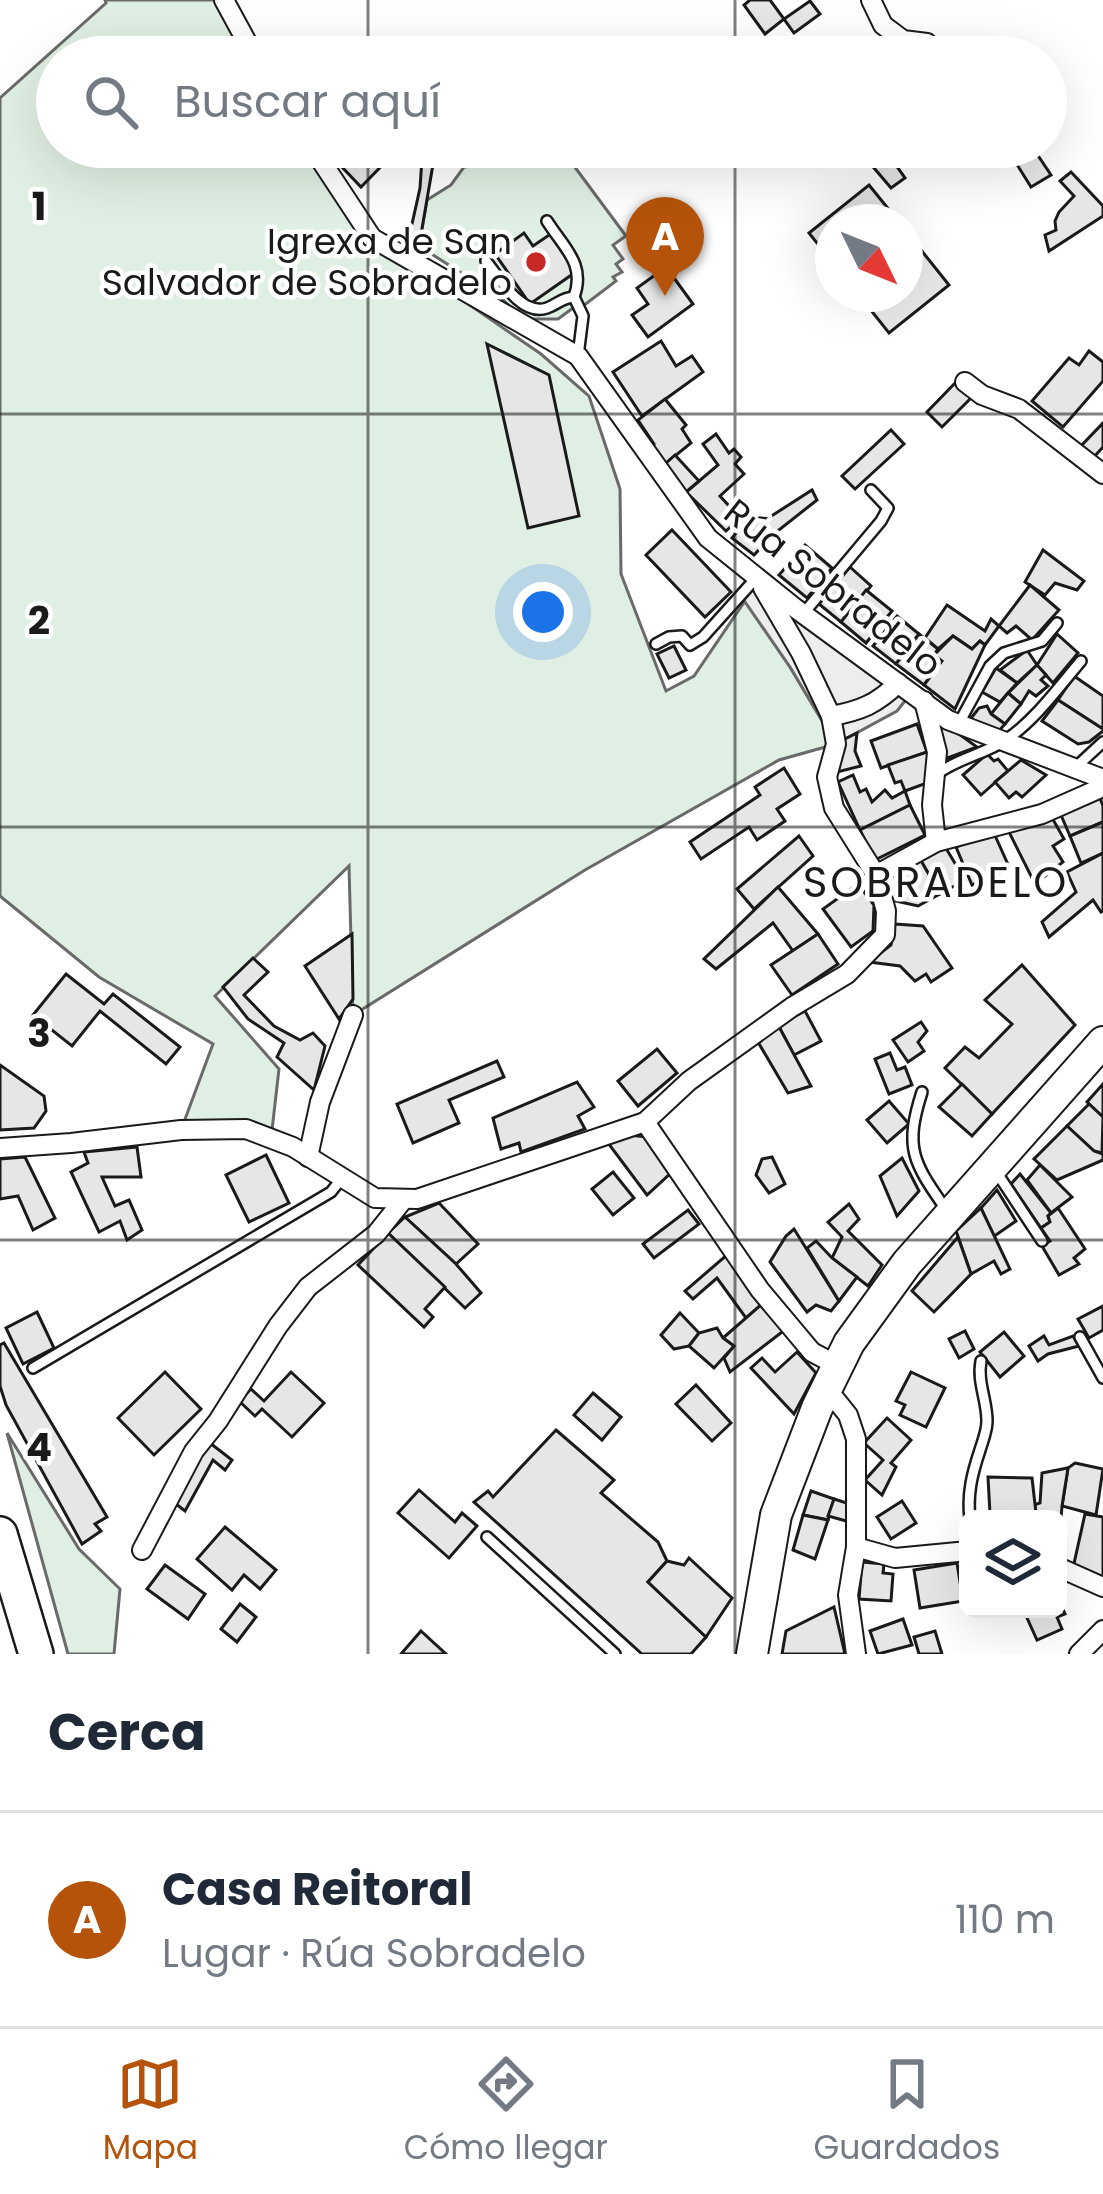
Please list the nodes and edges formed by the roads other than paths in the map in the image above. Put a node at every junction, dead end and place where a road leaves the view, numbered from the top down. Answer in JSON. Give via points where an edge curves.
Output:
{"nodes":[{"id":1,"x":224,"y":0,"type":"edge"},
{"id":2,"x":871,"y":0,"type":"edge"},
{"id":3,"x":243,"y":36,"type":"edge"},
{"id":4,"x":898,"y":36,"type":"edge"},
{"id":5,"x":327,"y":168,"type":"edge"},
{"id":6,"x":547,"y":221,"type":"dead end"},
{"id":7,"x":486,"y":261,"type":"dead end"},
{"id":8,"x":574,"y":297,"type":"junction"},
{"id":9,"x":578,"y":356,"type":"junction"},
{"id":10,"x":965,"y":382,"type":"dead end"},
{"id":11,"x":1103,"y":474,"type":"edge"},
{"id":12,"x":871,"y":490,"type":"dead end"},
{"id":13,"x":757,"y":578,"type":"junction"},
{"id":14,"x":803,"y":614,"type":"junction"},
{"id":15,"x":1057,"y":622,"type":"dead end"},
{"id":16,"x":656,"y":644,"type":"dead end"},
{"id":17,"x":1081,"y":662,"type":"dead end"},
{"id":18,"x":898,"y":683,"type":"junction"},
{"id":19,"x":924,"y":701,"type":"junction"},
{"id":20,"x":832,"y":716,"type":"junction"},
{"id":21,"x":958,"y":724,"type":"junction"},
{"id":22,"x":1103,"y":742,"type":"edge"},
{"id":23,"x":1003,"y":743,"type":"junction"},
{"id":24,"x":1075,"y":769,"type":"junction"},
{"id":25,"x":937,"y":774,"type":"junction"},
{"id":26,"x":1103,"y":783,"type":"edge"},
{"id":27,"x":936,"y":842,"type":"junction"},
{"id":28,"x":876,"y":875,"type":"junction"},
{"id":29,"x":353,"y":1015,"type":"dead end"},
{"id":30,"x":1103,"y":1042,"type":"edge"},
{"id":31,"x":922,"y":1092,"type":"dead end"},
{"id":32,"x":645,"y":1122,"type":"junction"},
{"id":33,"x":0,"y":1148,"type":"edge"},
{"id":34,"x":308,"y":1157,"type":"junction"},
{"id":35,"x":992,"y":1165,"type":"junction"},
{"id":36,"x":342,"y":1178,"type":"junction"},
{"id":37,"x":404,"y":1199,"type":"junction"},
{"id":38,"x":950,"y":1214,"type":"junction"},
{"id":39,"x":1042,"y":1241,"type":"dead end"},
{"id":40,"x":1080,"y":1337,"type":"dead end"},
{"id":41,"x":981,"y":1361,"type":"dead end"},
{"id":42,"x":33,"y":1368,"type":"dead end"},
{"id":43,"x":1103,"y":1378,"type":"edge"},
{"id":44,"x":831,"y":1379,"type":"junction"},
{"id":45,"x":969,"y":1510,"type":"edge"},
{"id":46,"x":0,"y":1534,"type":"edge"},
{"id":47,"x":488,"y":1538,"type":"dead end"},
{"id":48,"x":856,"y":1547,"type":"junction"},
{"id":49,"x":142,"y":1550,"type":"dead end"},
{"id":50,"x":959,"y":1552,"type":"edge"},
{"id":51,"x":1067,"y":1571,"type":"edge"},
{"id":52,"x":1103,"y":1587,"type":"edge"},
{"id":53,"x":1103,"y":1630,"type":"edge"},
{"id":54,"x":751,"y":1653,"type":"edge"},
{"id":55,"x":36,"y":1654,"type":"edge"},
{"id":56,"x":615,"y":1654,"type":"edge"},
{"id":57,"x":856,"y":1654,"type":"edge"},
{"id":58,"x":1079,"y":1654,"type":"edge"}],
"edges":[{"from":1,"to":3,"type":"street"},
{"from":2,"to":4,"type":"street"},
{"from":5,"to":9,"type":"street","name":"Rúa Sobradelo","via":[[372,238]]},
{"from":6,"to":8,"type":"lane","via":[[579,270]]},
{"from":7,"to":8,"type":"lane","via":[[532,308]]},
{"from":8,"to":9,"type":"lane","via":[[583,316]]},
{"from":9,"to":13,"type":"street","name":"Rúa Sobradelo","via":[[708,538]]},
{"from":10,"to":11,"type":"street","via":[[1019,409]]},
{"from":12,"to":14,"type":"lane","via":[[888,508],[881,521]]},
{"from":13,"to":14,"type":"street","name":"Rúa Sobradelo"},
{"from":13,"to":16,"type":"lane","via":[[703,637]]},
{"from":13,"to":20,"type":"street"},
{"from":14,"to":18,"type":"street","name":"Rúa Sobradelo"},
{"from":15,"to":21,"type":"lane","via":[[1042,640],[1004,652],[990,666]]},
{"from":17,"to":23,"type":"lane"},
{"from":18,"to":19,"type":"street","name":"Rúa Sobradelo"},
{"from":18,"to":20,"type":"street","via":[[860,711]]},
{"from":19,"to":21,"type":"street","name":"Rúa Sobradelo"},
{"from":19,"to":25,"type":"street"},
{"from":20,"to":28,"type":"street","via":[[836,744],[827,777],[834,808]]},
{"from":21,"to":23,"type":"street","name":"Rúa Sobradelo"},
{"from":22,"to":24,"type":"lane"},
{"from":23,"to":24,"type":"street","name":"Rúa Sobradelo"},
{"from":23,"to":25,"type":"lane"},
{"from":24,"to":26,"type":"street","name":"Rúa Sobradelo"},
{"from":25,"to":27,"type":"street"},
{"from":26,"to":27,"type":"street","via":[[1042,814]]},
{"from":27,"to":28,"type":"street"},
{"from":28,"to":32,"type":"street","via":[[885,935],[847,974],[689,1081]]},
{"from":29,"to":34,"type":"street"},
{"from":30,"to":35,"type":"main road"},
{"from":31,"to":38,"type":"lane","via":[[916,1166]]},
{"from":32,"to":37,"type":"street"},
{"from":32,"to":44,"type":"street"},
{"from":33,"to":34,"type":"street","via":[[246,1129]]},
{"from":34,"to":36,"type":"street"},
{"from":35,"to":38,"type":"main road"},
{"from":35,"to":39,"type":"lane"},
{"from":36,"to":37,"type":"street","via":[[374,1198]]},
{"from":36,"to":42,"type":"lane","via":[[331,1192]]},
{"from":37,"to":49,"type":"street","via":[[376,1234],[308,1287],[278,1327],[194,1451]]},
{"from":38,"to":44,"type":"main road","via":[[849,1343]]},
{"from":40,"to":43,"type":"lane"},
{"from":41,"to":45,"type":"lane","via":[[987,1428]]},
{"from":44,"to":48,"type":"street","via":[[856,1439]]},
{"from":44,"to":54,"type":"main road","via":[[776,1515]]},
{"from":46,"to":55,"type":"highway"},
{"from":47,"to":56,"type":"lane"},
{"from":48,"to":50,"type":"street","via":[[895,1558]]},
{"from":48,"to":57,"type":"street","via":[[848,1595]]},
{"from":51,"to":52,"type":"street"},
{"from":53,"to":58,"type":"street"}]}
